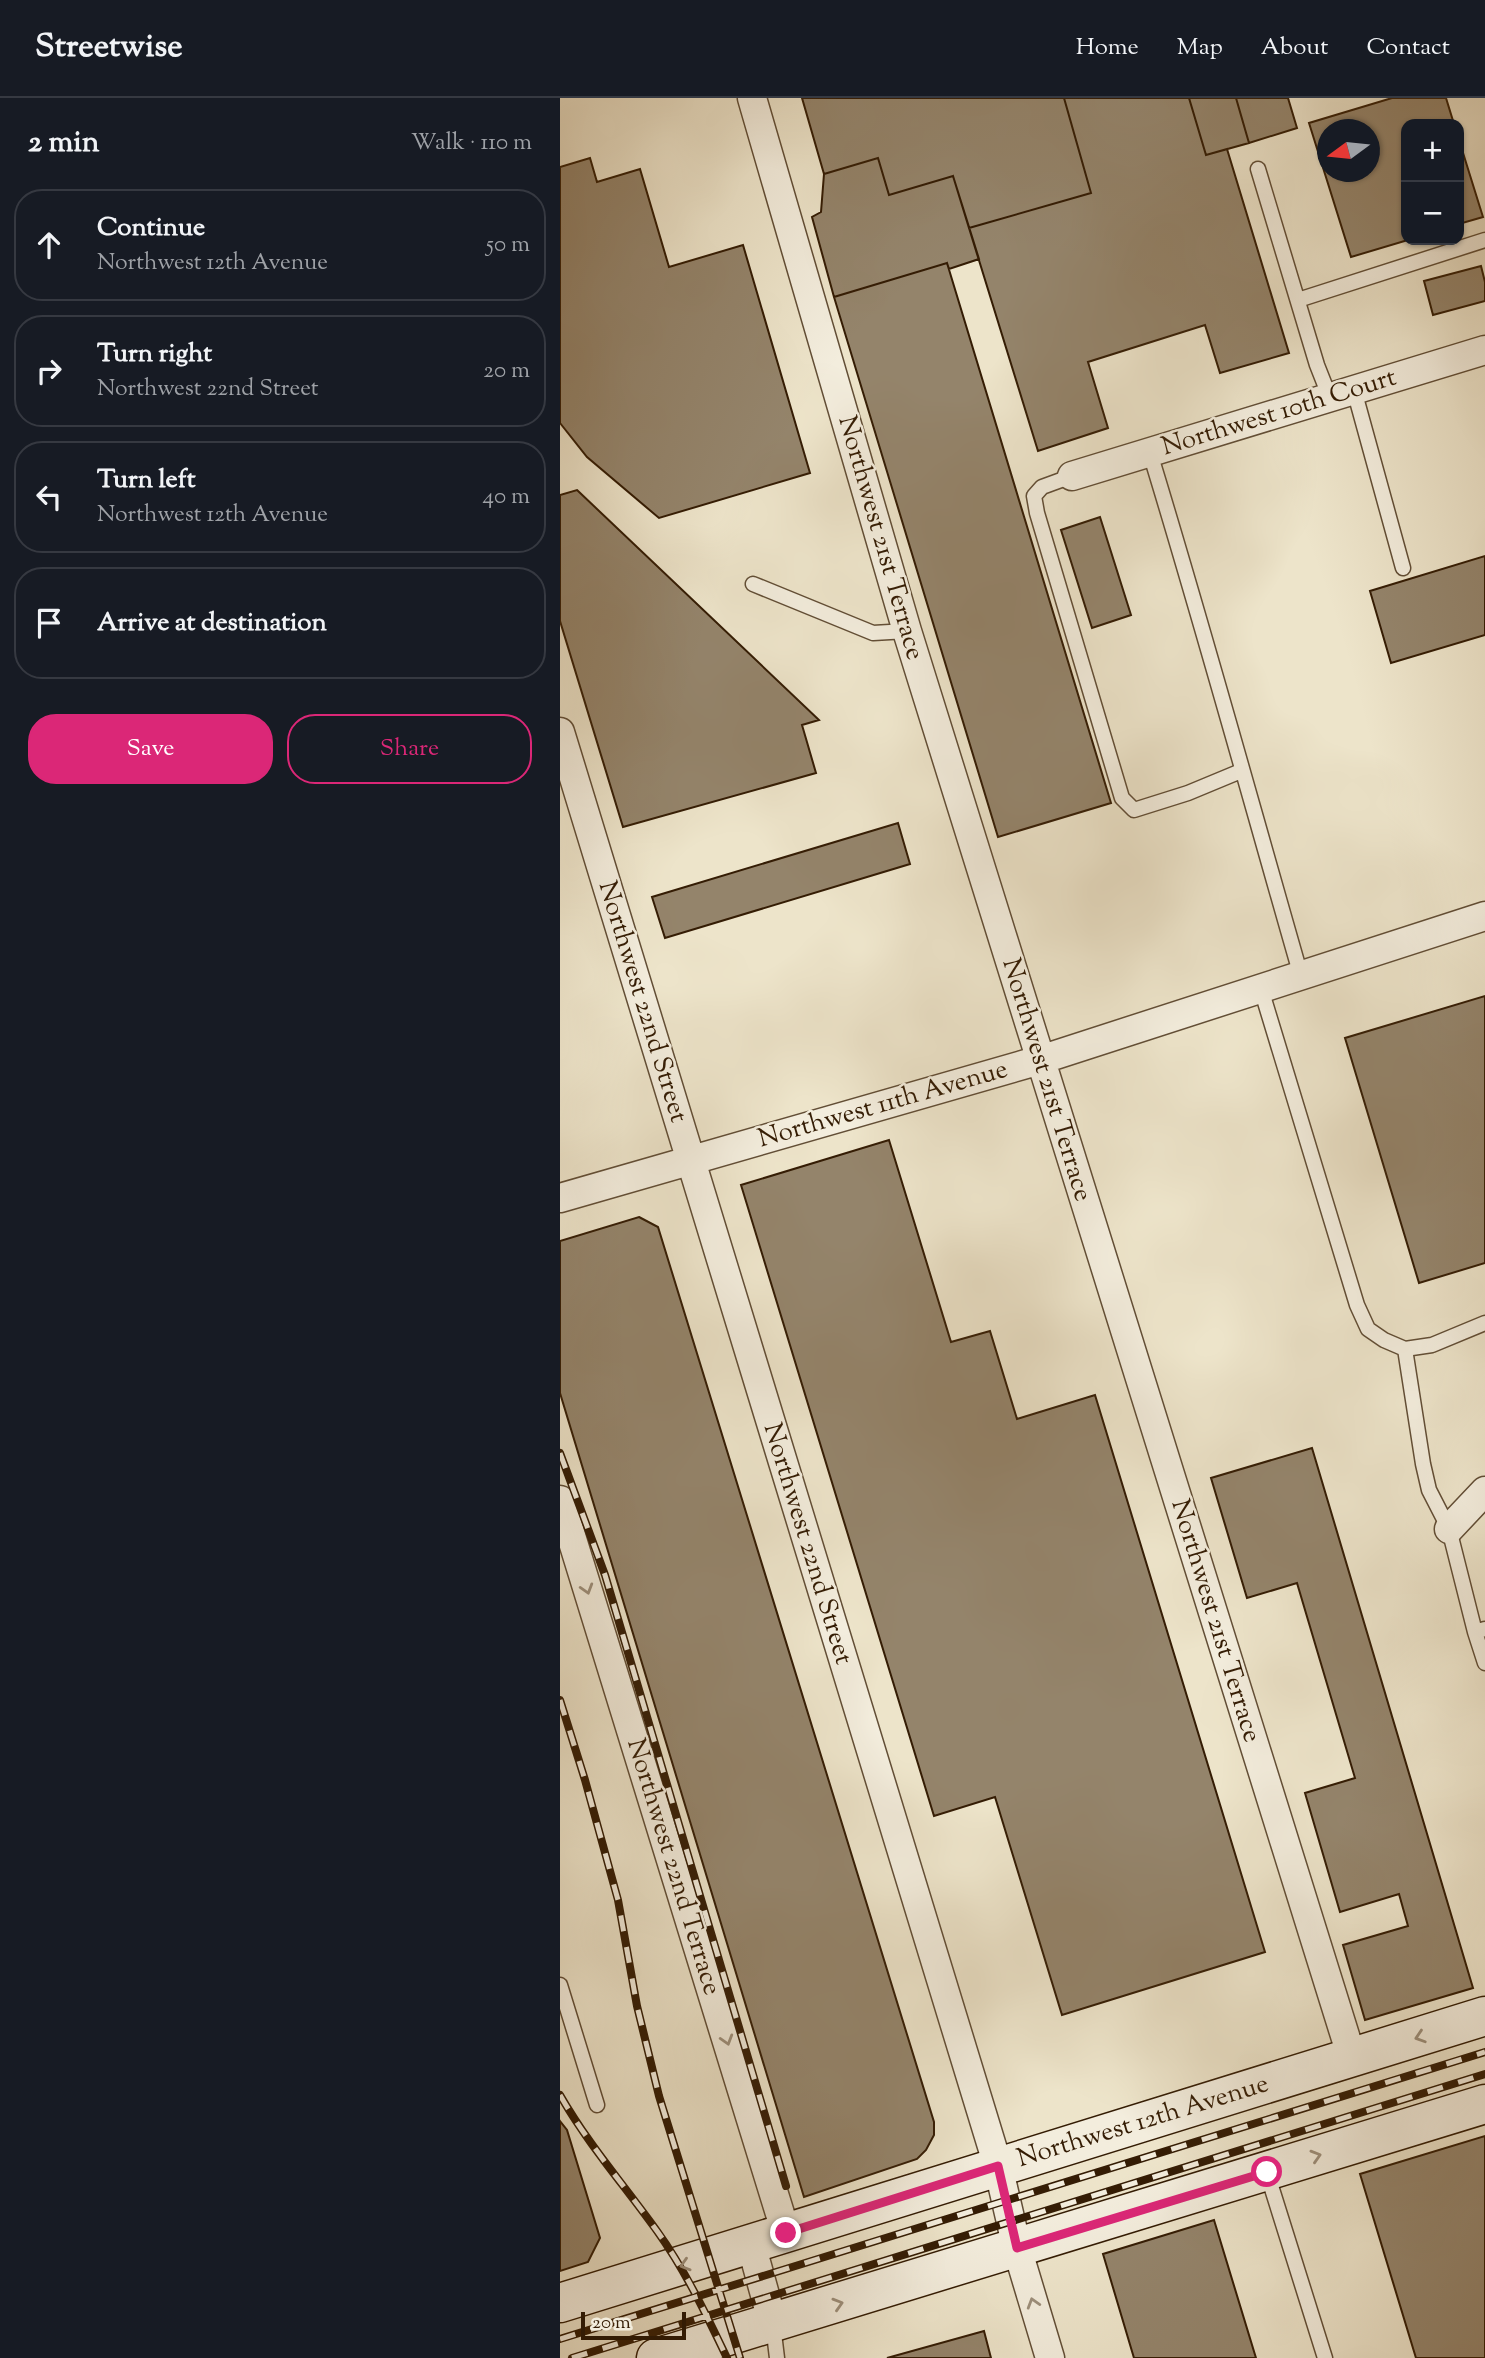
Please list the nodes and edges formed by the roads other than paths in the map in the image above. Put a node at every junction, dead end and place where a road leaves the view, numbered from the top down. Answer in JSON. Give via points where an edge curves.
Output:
{"nodes":[{"id":1,"x":752,"y":98,"type":"edge"},
{"id":2,"x":1258,"y":169,"type":"dead end"},
{"id":3,"x":1485,"y":240,"type":"edge"},
{"id":4,"x":1298,"y":300,"type":"junction"},
{"id":5,"x":1485,"y":350,"type":"edge"},
{"id":6,"x":1342,"y":394,"type":"junction"},
{"id":7,"x":1150,"y":453,"type":"junction"},
{"id":8,"x":1072,"y":476,"type":"joint"},
{"id":9,"x":1403,"y":568,"type":"dead end"},
{"id":10,"x":754,"y":584,"type":"dead end"},
{"id":11,"x":907,"y":631,"type":"junction"},
{"id":12,"x":560,"y":732,"type":"edge"},
{"id":13,"x":1241,"y":771,"type":"junction"},
{"id":14,"x":1485,"y":916,"type":"edge"},
{"id":15,"x":1301,"y":976,"type":"junction"},
{"id":16,"x":1261,"y":989,"type":"junction"},
{"id":17,"x":1040,"y":1060,"type":"junction"},
{"id":18,"x":690,"y":1161,"type":"junction"},
{"id":19,"x":560,"y":1198,"type":"edge"},
{"id":20,"x":1485,"y":1323,"type":"edge"},
{"id":21,"x":1405,"y":1349,"type":"junction"},
{"id":22,"x":1485,"y":1491,"type":"edge"},
{"id":23,"x":560,"y":1500,"type":"edge"},
{"id":24,"x":1449,"y":1529,"type":"junction"},
{"id":25,"x":1480,"y":1630,"type":"edge"},
{"id":26,"x":1485,"y":1663,"type":"edge"},
{"id":27,"x":560,"y":1985,"type":"edge"},
{"id":28,"x":1485,"y":2016,"type":"edge"},
{"id":29,"x":1352,"y":2058,"type":"junction"},
{"id":30,"x":1485,"y":2104,"type":"edge"},
{"id":31,"x":597,"y":2105,"type":"dead end"},
{"id":32,"x":998,"y":2166,"type":"junction"},
{"id":33,"x":1267,"y":2172,"type":"junction"},
{"id":34,"x":786,"y":2233,"type":"junction"},
{"id":35,"x":751,"y":2244,"type":"junction"},
{"id":36,"x":1017,"y":2248,"type":"junction"},
{"id":37,"x":560,"y":2303,"type":"edge"},
{"id":38,"x":775,"y":2341,"type":"edge"},
{"id":39,"x":656,"y":2358,"type":"edge"},
{"id":40,"x":1050,"y":2358,"type":"edge"},
{"id":41,"x":1325,"y":2358,"type":"edge"}],
"edges":[{"from":1,"to":11,"type":"street","name":"Northwest 21st Terrace"},
{"from":2,"to":4,"type":"lane"},
{"from":3,"to":4,"type":"lane"},
{"from":4,"to":6,"type":"lane","via":[[1317,365]]},
{"from":5,"to":6,"type":"street","name":"Northwest 10th Court"},
{"from":6,"to":7,"type":"street","name":"Northwest 10th Court"},
{"from":6,"to":9,"type":"lane"},
{"from":7,"to":8,"type":"street","name":"Northwest 10th Court"},
{"from":7,"to":13,"type":"lane","via":[[1205,632]]},
{"from":8,"to":13,"type":"lane","via":[[1042,487],[1034,496],[1122,798],[1134,810]]},
{"from":10,"to":11,"type":"lane","via":[[873,633]]},
{"from":11,"to":17,"type":"street","name":"Northwest 21st Terrace"},
{"from":12,"to":18,"type":"street","name":"Northwest 22nd Street"},
{"from":13,"to":15,"type":"lane"},
{"from":14,"to":15,"type":"street","name":"Northwest 11th Avenue"},
{"from":15,"to":16,"type":"street","name":"Northwest 11th Avenue"},
{"from":16,"to":17,"type":"street","name":"Northwest 11th Avenue"},
{"from":16,"to":21,"type":"lane","via":[[1357,1305],[1368,1329]]},
{"from":17,"to":18,"type":"street","name":"Northwest 11th Avenue"},
{"from":17,"to":29,"type":"street","name":"Northwest 21st Terrace"},
{"from":18,"to":19,"type":"street","name":"Northwest 11th Avenue"},
{"from":18,"to":32,"type":"street","name":"Northwest 22nd Street"},
{"from":20,"to":21,"type":"lane","via":[[1432,1345]]},
{"from":21,"to":24,"type":"lane","via":[[1429,1490]]},
{"from":22,"to":24,"type":"street"},
{"from":23,"to":34,"type":"street","name":"Northwest 22nd Terrace","one_way":true},
{"from":24,"to":25,"type":"lane"},
{"from":25,"to":26,"type":"lane"},
{"from":27,"to":31,"type":"lane"},
{"from":28,"to":29,"type":"main road","name":"Northwest 12th Avenue","one_way":true},
{"from":29,"to":32,"type":"main road","name":"Northwest 12th Avenue"},
{"from":33,"to":30,"type":"main road","one_way":true},
{"from":32,"to":34,"type":"main road","name":"Northwest 12th Avenue"},
{"from":32,"to":36,"type":"street","name":"Northwest 22nd Street"},
{"from":33,"to":36,"type":"main road"},
{"from":33,"to":41,"type":"lane"},
{"from":34,"to":35,"type":"main road","name":"Northwest 12th Avenue"},
{"from":35,"to":37,"type":"main road","name":"Northwest 12th Avenue","one_way":true},
{"from":35,"to":38,"type":"street"},
{"from":38,"to":36,"type":"main road","one_way":true},
{"from":40,"to":36,"type":"street","name":"Northwest 22nd Street","one_way":true},
{"from":38,"to":39,"type":"main road"}]}
